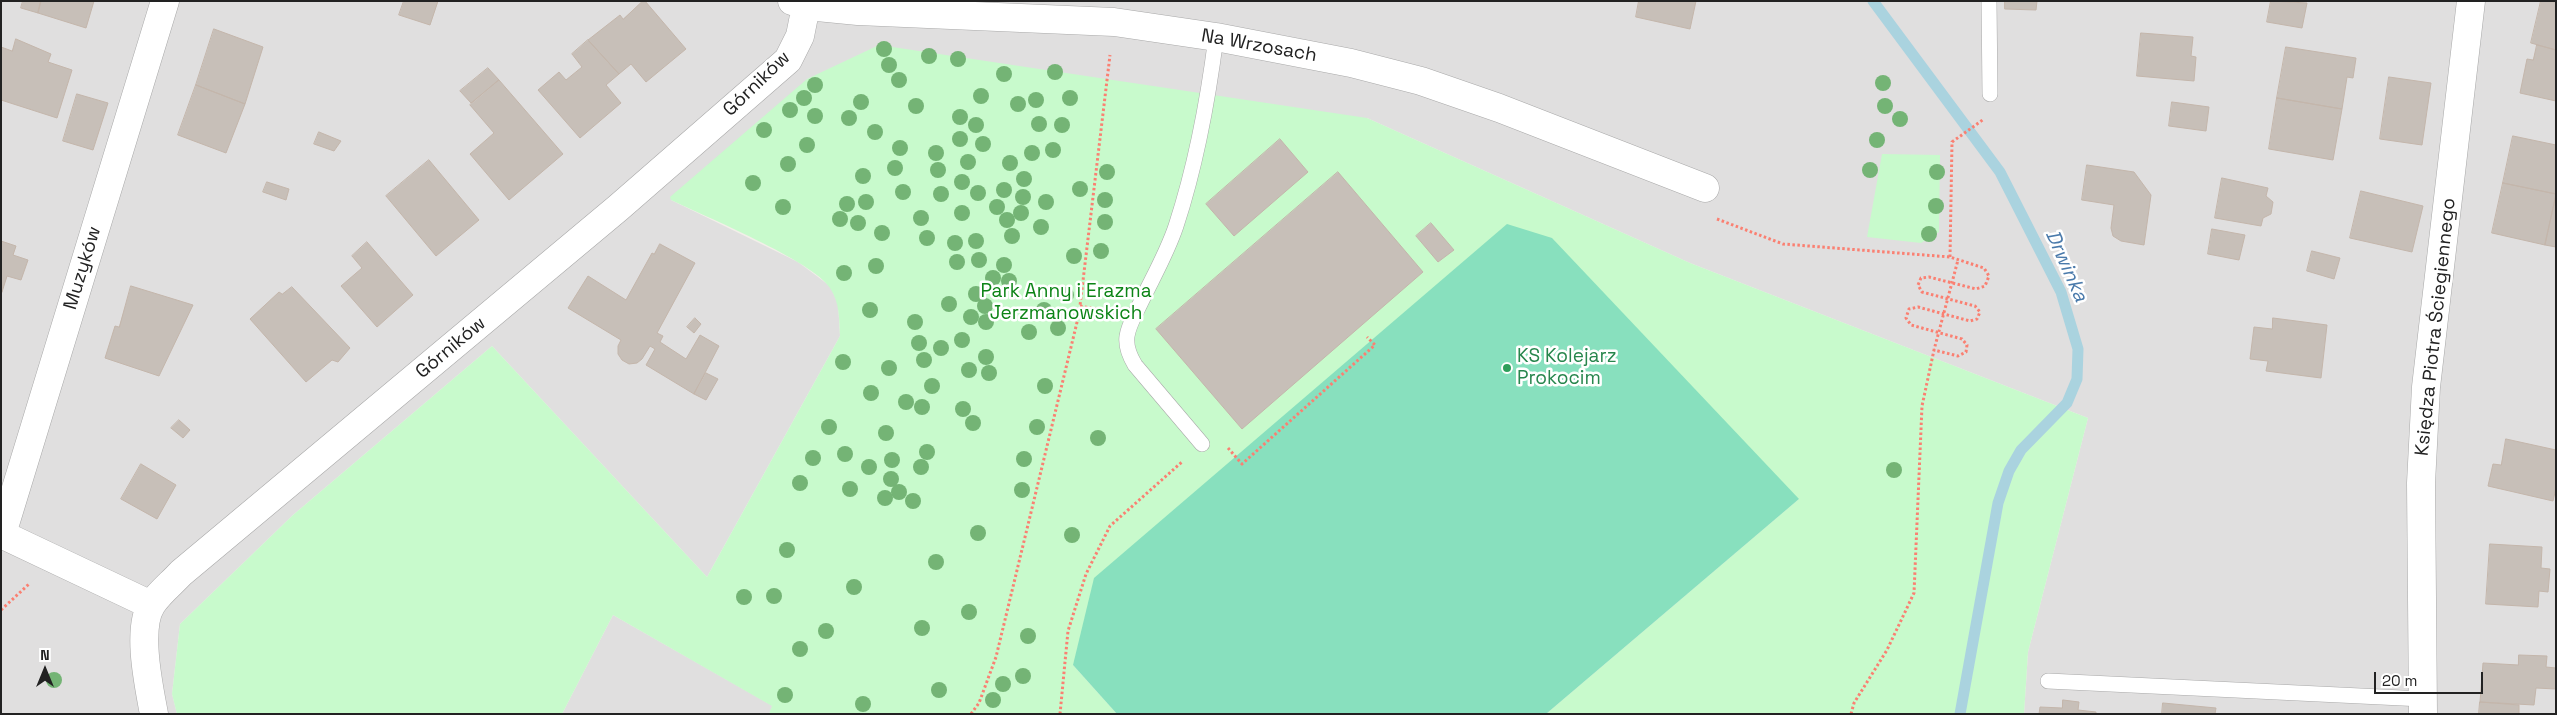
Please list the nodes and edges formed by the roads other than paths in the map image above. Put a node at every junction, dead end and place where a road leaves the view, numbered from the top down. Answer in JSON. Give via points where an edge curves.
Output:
{"nodes":[{"id":1,"x":164,"y":1,"type":"edge"},
{"id":2,"x":1989,"y":1,"type":"edge"},
{"id":3,"x":2471,"y":1,"type":"edge"},
{"id":4,"x":802,"y":3,"type":"edge"},
{"id":5,"x":1216,"y":37,"type":"junction"},
{"id":6,"x":1990,"y":94,"type":"dead end"},
{"id":7,"x":1705,"y":188,"type":"road end"},
{"id":8,"x":1202,"y":444,"type":"road end"},
{"id":9,"x":2,"y":534,"type":"edge"},
{"id":10,"x":151,"y":605,"type":"junction"},
{"id":11,"x":2048,"y":680,"type":"dead end"},
{"id":12,"x":2423,"y":706,"type":"edge"},
{"id":13,"x":154,"y":714,"type":"edge"}],
"edges":[{"from":1,"to":9,"type":"street","name":"Muzyków"},
{"from":2,"to":6,"type":"lane"},
{"from":3,"to":12,"type":"street","name":"Księdza Piotra Ściegiennego","via":[[2426,387],[2421,483]]},
{"from":4,"to":5,"type":"street","name":"Na Wrzosach","via":[[858,11],[1114,22]]},
{"from":4,"to":10,"type":"street","name":"Górników","via":[[800,36],[788,60],[618,208],[181,573]]},
{"from":5,"to":7,"type":"street","name":"Na Wrzosach","via":[[1352,63],[1421,81]]},
{"from":5,"to":8,"type":"lane","via":[[1209,89],[1186,191],[1164,255],[1131,322],[1125,342],[1135,365]]},
{"from":9,"to":10,"type":"street"},
{"from":10,"to":13,"type":"street","name":"Górników","via":[[145,629],[145,666]]},
{"from":11,"to":12,"type":"lane"}]}
